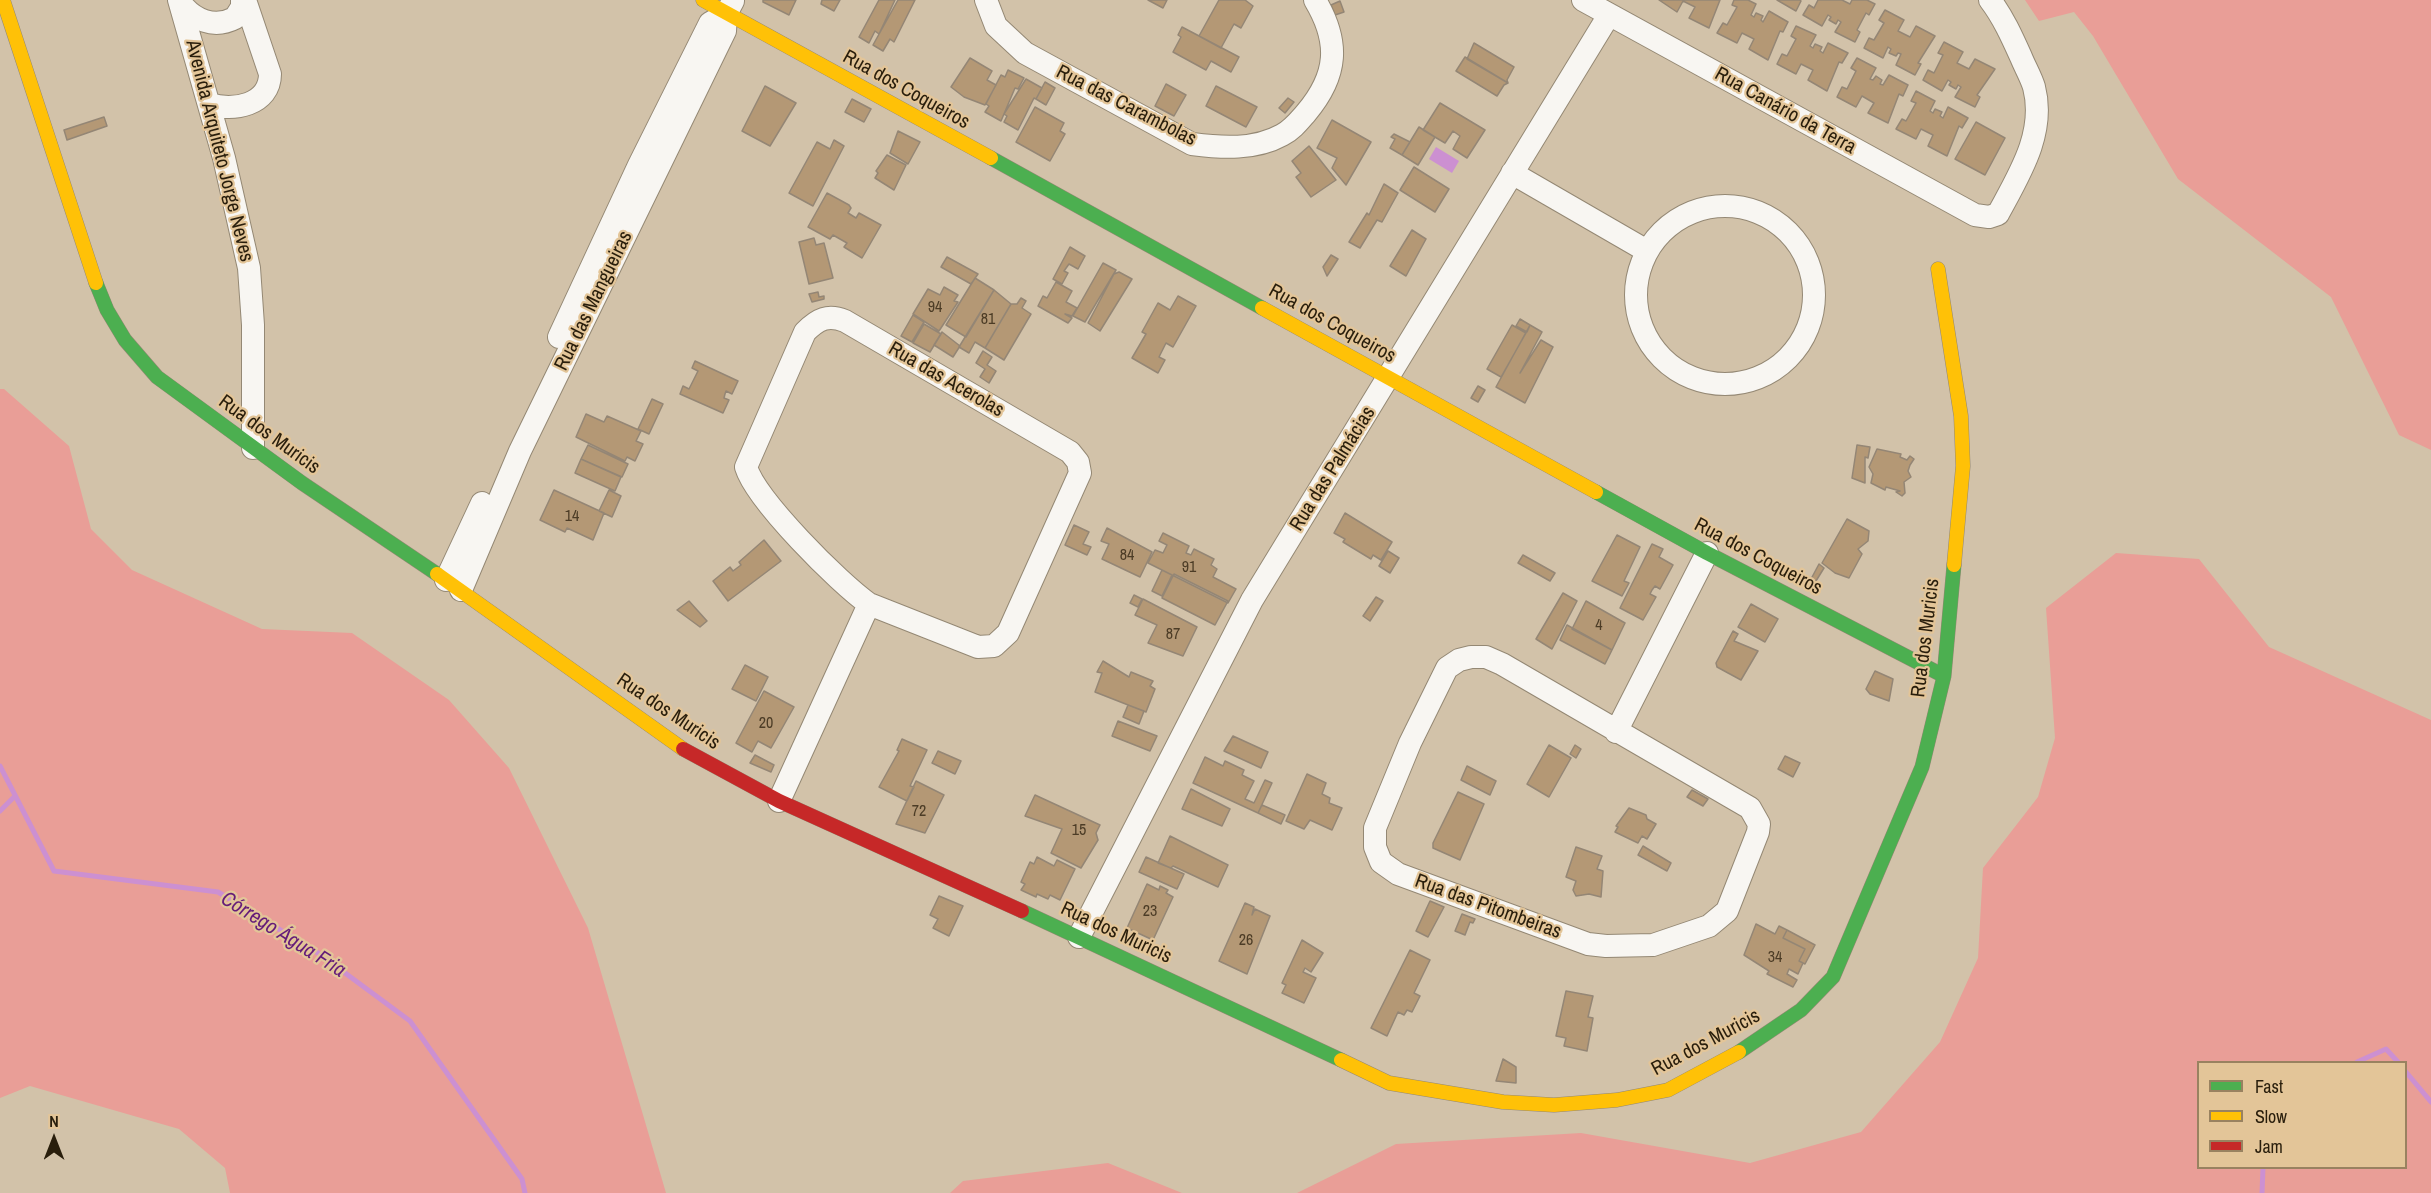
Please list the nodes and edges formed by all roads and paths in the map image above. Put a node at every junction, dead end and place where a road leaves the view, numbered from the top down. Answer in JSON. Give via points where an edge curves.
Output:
{"nodes":[{"id":1,"x":3,"y":0,"type":"edge"},
{"id":2,"x":243,"y":0,"type":"edge"},
{"id":3,"x":704,"y":0,"type":"edge"},
{"id":4,"x":986,"y":0,"type":"edge"},
{"id":5,"x":1315,"y":0,"type":"edge"},
{"id":6,"x":1583,"y":0,"type":"edge"},
{"id":7,"x":1990,"y":0,"type":"edge"},
{"id":8,"x":180,"y":1,"type":"edge"},
{"id":9,"x":730,"y":7,"type":"edge"},
{"id":10,"x":1609,"y":15,"type":"junction"},
{"id":11,"x":209,"y":104,"type":"junction"},
{"id":12,"x":1512,"y":173,"type":"junction"},
{"id":13,"x":1647,"y":251,"type":"junction"},
{"id":14,"x":1938,"y":269,"type":"dead end"},
{"id":15,"x":1389,"y":378,"type":"junction"},
{"id":16,"x":253,"y":448,"type":"junction"},
{"id":17,"x":1707,"y":553,"type":"junction"},
{"id":18,"x":454,"y":585,"type":"junction"},
{"id":19,"x":869,"y":604,"type":"junction"},
{"id":20,"x":1944,"y":676,"type":"junction"},
{"id":21,"x":1616,"y":732,"type":"junction"},
{"id":22,"x":779,"y":801,"type":"junction"},
{"id":23,"x":1079,"y":937,"type":"junction"}],
"edges":[{"from":1,"to":16,"type":"street","name":"Rua dos Muricis","via":[[85,256],[107,310],[125,340],[157,377]]},
{"from":2,"to":8,"type":"street","via":[[235,18],[216,23],[195,18]]},
{"from":2,"to":11,"type":"street","via":[[270,74],[270,84],[263,96],[247,104],[230,108]]},
{"from":3,"to":9,"type":"street","name":"Rua dos Coqueiros"},
{"from":4,"to":5,"type":"street","name":"Rua das Carambolas","via":[[996,26],[1025,53],[1192,144],[1219,147],[1260,143],[1283,135],[1321,94],[1330,73],[1333,48]]},
{"from":6,"to":10,"type":"street","name":"Rua Canário da Terra"},
{"from":7,"to":10,"type":"street","name":"Rua Canário da Terra","via":[[2018,50],[2033,86],[2037,110],[2036,130],[2026,161],[1998,214],[1989,217],[1975,215]]},
{"from":8,"to":11,"type":"street","name":"Avenida Arquiteto Jorge Neves"},
{"from":9,"to":15,"type":"street","name":"Rua dos Coqueiros"},
{"from":9,"to":18,"type":"street","name":"Rua das Mangueiras","via":[[725,31],[647,170]]},
{"from":10,"to":12,"type":"street","name":"Rua das Palmácias"},
{"from":11,"to":16,"type":"street","name":"Avenida Arquiteto Jorge Neves","via":[[249,268]]},
{"from":12,"to":13,"type":"street"},
{"from":12,"to":15,"type":"street","name":"Rua das Palmácias"},
{"from":13,"to":13,"type":"street","via":[[1636,281],[1641,328],[1658,355],[1683,374],[1714,384],[1746,382],[1775,369],[1798,346],[1812,318],[1814,286],[1808,263],[1796,242],[1773,220],[1751,210],[1727,206],[1696,211],[1668,226]]},
{"from":14,"to":20,"type":"street","name":"Rua dos Muricis","via":[[1961,416],[1963,466]]},
{"from":15,"to":17,"type":"street","name":"Rua dos Coqueiros"},
{"from":15,"to":23,"type":"street","name":"Rua das Palmácias","via":[[1252,600]]},
{"from":16,"to":18,"type":"street","name":"Rua dos Muricis"},
{"from":17,"to":20,"type":"street","name":"Rua dos Coqueiros"},
{"from":17,"to":21,"type":"street"},
{"from":18,"to":22,"type":"street","name":"Rua dos Muricis","via":[[689,754]]},
{"from":19,"to":19,"type":"street","name":"Rua das Acerolas","via":[[850,591],[759,494],[746,467],[805,332],[814,323],[833,316],[1070,452],[1081,467],[1003,640],[994,646],[978,647]]},
{"from":19,"to":22,"type":"street"},
{"from":20,"to":23,"type":"street","name":"Rua dos Muricis","via":[[1922,767],[1833,977],[1801,1010],[1748,1047],[1668,1090],[1617,1100],[1554,1105],[1472,1098],[1389,1083]]},
{"from":21,"to":21,"type":"street","name":"Rua das Pitombeiras","via":[[1502,664],[1486,657],[1459,660],[1447,668],[1375,828],[1375,847],[1382,862],[1398,874],[1588,944],[1653,945],[1709,926],[1727,911],[1759,824],[1744,803]]},
{"from":22,"to":23,"type":"street","name":"Rua dos Muricis"}]}
